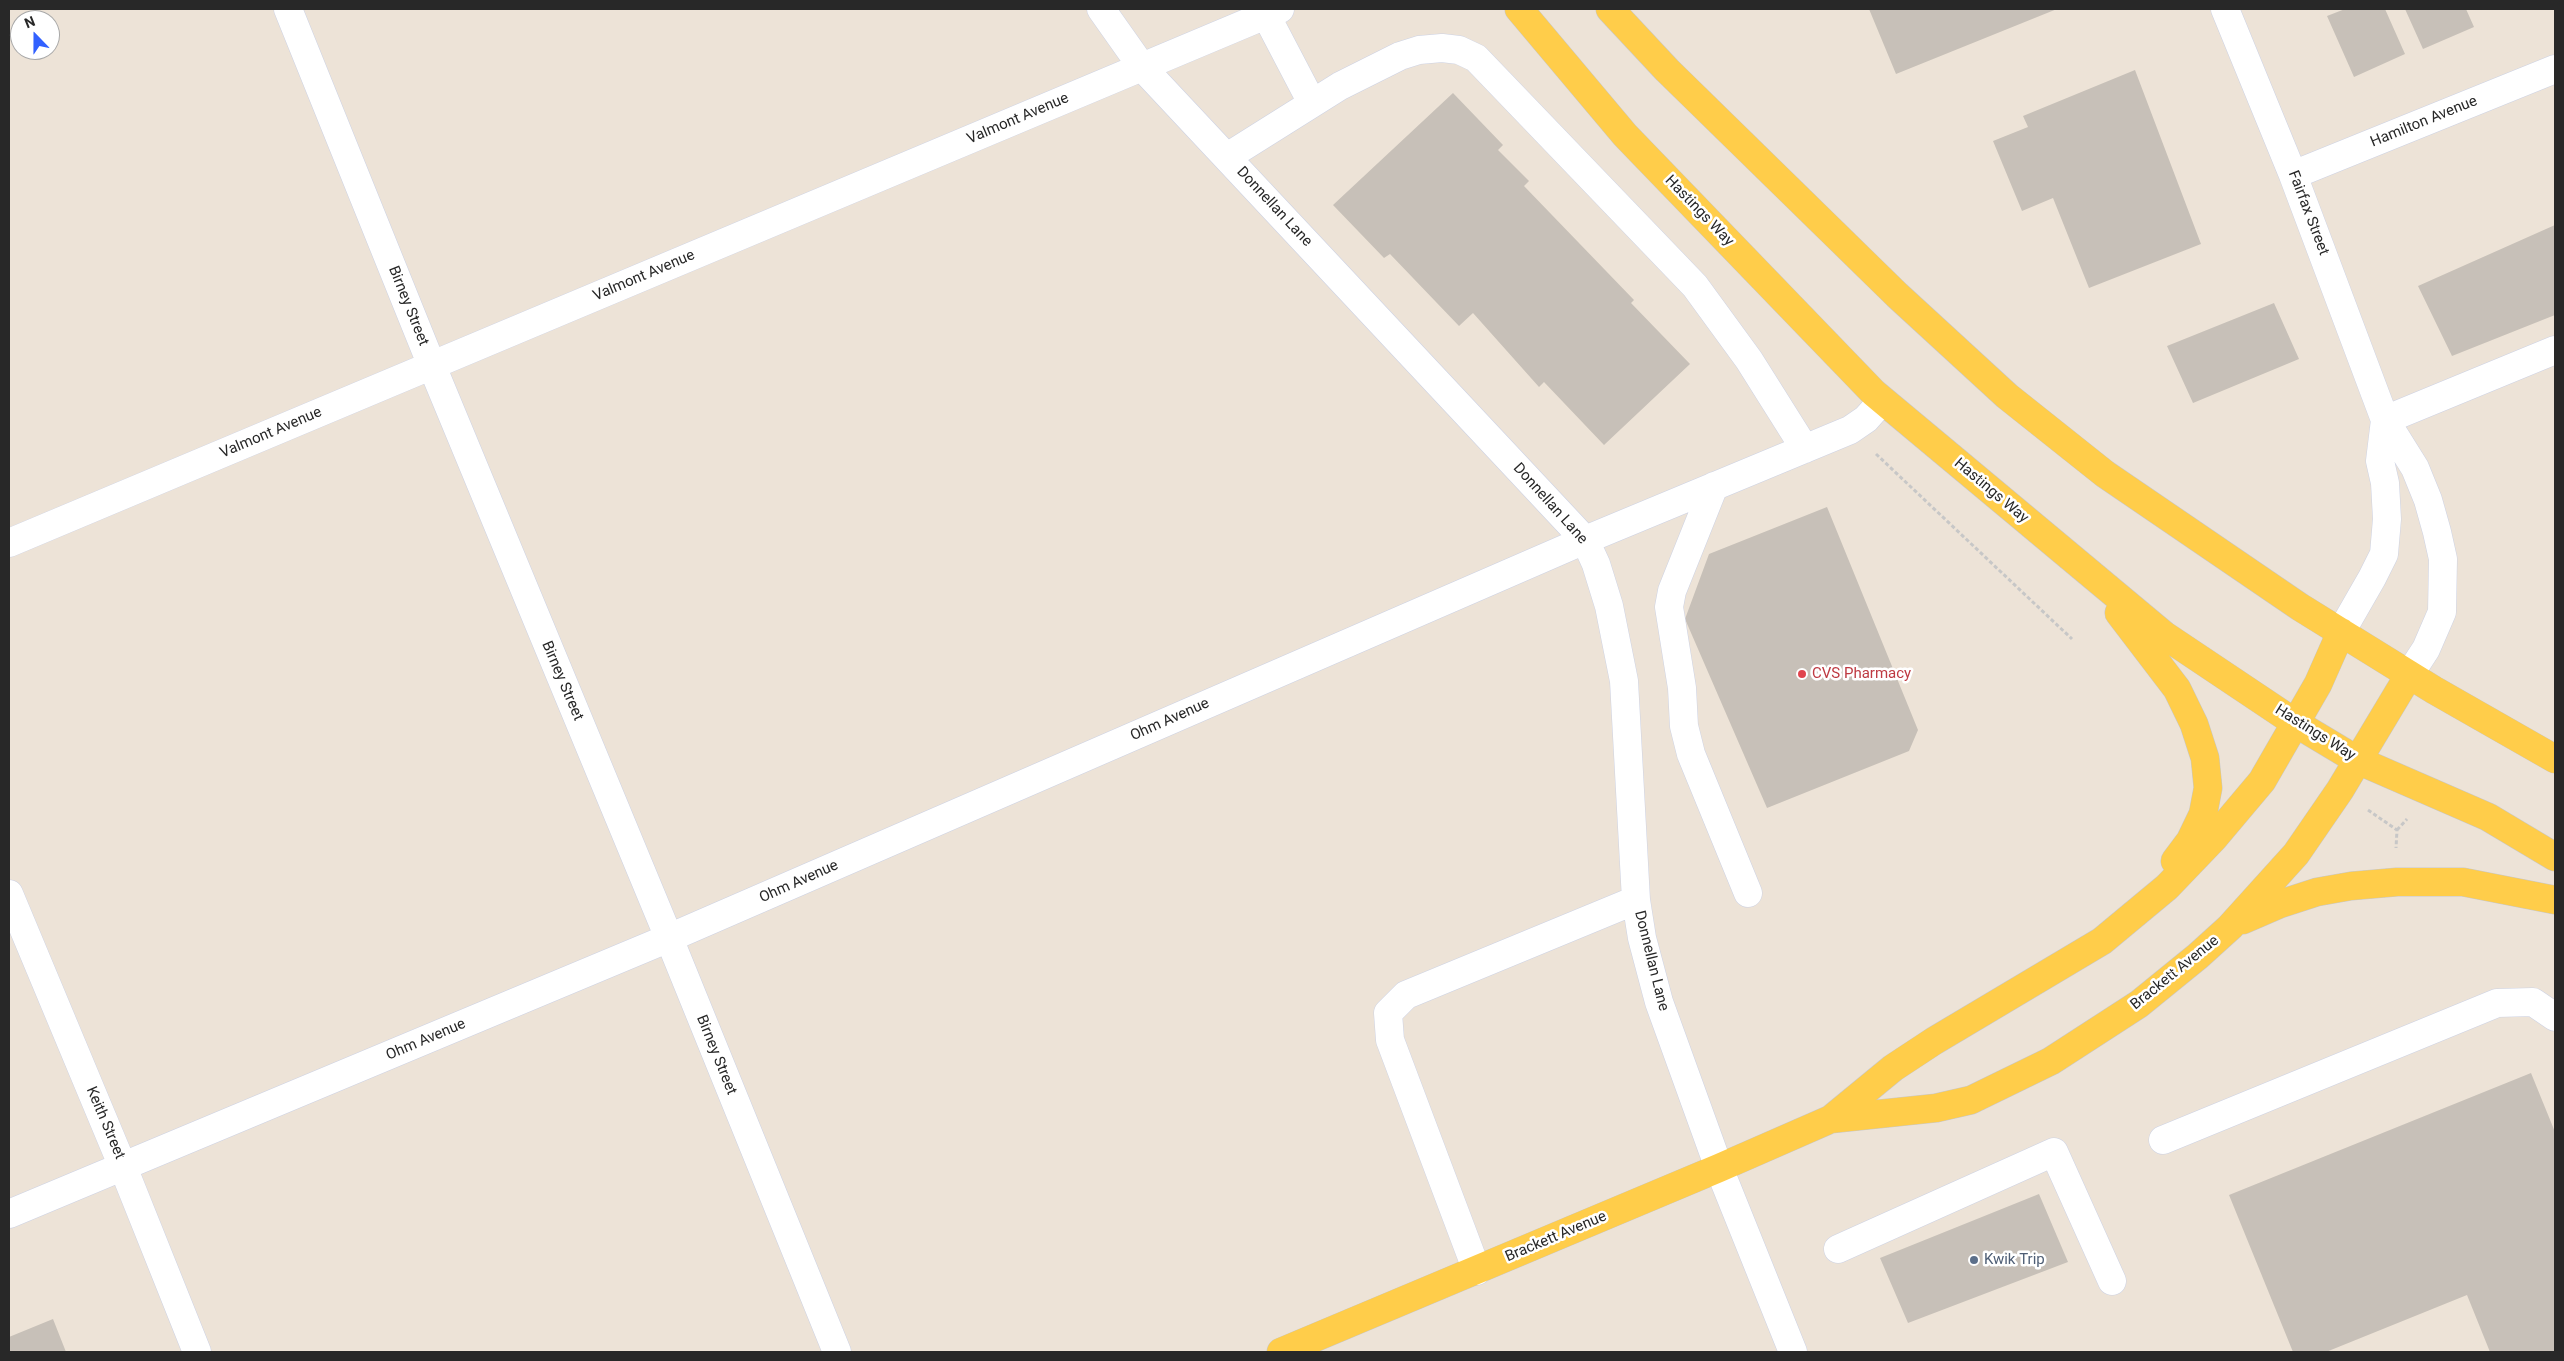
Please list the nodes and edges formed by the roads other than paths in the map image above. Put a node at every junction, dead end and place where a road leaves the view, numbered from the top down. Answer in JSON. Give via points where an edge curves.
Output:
{"nodes":[{"id":1,"x":288,"y":9,"type":"edge"},
{"id":2,"x":1101,"y":9,"type":"edge"},
{"id":3,"x":1519,"y":9,"type":"edge"},
{"id":4,"x":1610,"y":9,"type":"edge"},
{"id":5,"x":2225,"y":9,"type":"edge"},
{"id":6,"x":1273,"y":12,"type":"edge"},
{"id":7,"x":1142,"y":67,"type":"junction"},
{"id":8,"x":2555,"y":69,"type":"edge"},
{"id":9,"x":1312,"y":103,"type":"junction"},
{"id":10,"x":1227,"y":157,"type":"junction"},
{"id":11,"x":2293,"y":175,"type":"junction"},
{"id":12,"x":2555,"y":350,"type":"edge"},
{"id":13,"x":432,"y":366,"type":"junction"},
{"id":14,"x":1882,"y":401,"type":"junction"},
{"id":15,"x":2385,"y":420,"type":"junction"},
{"id":16,"x":1805,"y":449,"type":"junction"},
{"id":17,"x":1714,"y":486,"type":"junction"},
{"id":18,"x":1585,"y":540,"type":"junction"},
{"id":19,"x":9,"y":544,"type":"edge"},
{"id":20,"x":2072,"y":559,"type":"junction"},
{"id":21,"x":2341,"y":632,"type":"junction"},
{"id":22,"x":2409,"y":675,"type":"junction"},
{"id":23,"x":2297,"y":724,"type":"junction"},
{"id":24,"x":2555,"y":759,"type":"edge"},
{"id":25,"x":2357,"y":760,"type":"junction"},
{"id":26,"x":2555,"y":857,"type":"edge"},
{"id":27,"x":1748,"y":893,"type":"dead end"},
{"id":28,"x":9,"y":894,"type":"edge"},
{"id":29,"x":1636,"y":900,"type":"junction"},
{"id":30,"x":2555,"y":900,"type":"edge"},
{"id":31,"x":2230,"y":926,"type":"junction"},
{"id":32,"x":669,"y":938,"type":"junction"},
{"id":33,"x":2102,"y":941,"type":"junction"},
{"id":34,"x":2555,"y":1017,"type":"edge"},
{"id":35,"x":1831,"y":1119,"type":"junction"},
{"id":36,"x":2163,"y":1140,"type":"dead end"},
{"id":37,"x":123,"y":1166,"type":"junction"},
{"id":38,"x":1719,"y":1168,"type":"junction"},
{"id":39,"x":9,"y":1214,"type":"edge"},
{"id":40,"x":1838,"y":1248,"type":"dead end"},
{"id":41,"x":1476,"y":1271,"type":"junction"},
{"id":42,"x":2112,"y":1281,"type":"dead end"},
{"id":43,"x":197,"y":1352,"type":"edge"},
{"id":44,"x":837,"y":1352,"type":"edge"},
{"id":45,"x":1280,"y":1352,"type":"edge"},
{"id":46,"x":1793,"y":1352,"type":"edge"}],
"edges":[{"from":1,"to":13,"type":"street","name":"Birney Street"},
{"from":2,"to":7,"type":"street","name":"Donnellan Lane"},
{"from":3,"to":14,"type":"main road","name":"Hastings Way","via":[[1625,135]]},
{"from":4,"to":21,"type":"main road","via":[[1797,199],[2007,396],[2105,474]]},
{"from":5,"to":11,"type":"street","name":"Fairfax Street"},
{"from":6,"to":7,"type":"street","name":"Valmont Avenue"},
{"from":6,"to":9,"type":"street"},
{"from":7,"to":10,"type":"street","name":"Donnellan Lane"},
{"from":7,"to":13,"type":"street","name":"Valmont Avenue"},
{"from":8,"to":11,"type":"street","name":"Hamilton Avenue"},
{"from":9,"to":10,"type":"street"},
{"from":9,"to":16,"type":"street","via":[[1400,56],[1419,50],[1459,50],[1476,58],[1695,286],[1749,360]]},
{"from":10,"to":18,"type":"street","name":"Donnellan Lane"},
{"from":11,"to":15,"type":"street","name":"Fairfax Street"},
{"from":12,"to":15,"type":"street"},
{"from":13,"to":19,"type":"street","name":"Valmont Avenue"},
{"from":13,"to":32,"type":"street","name":"Birney Street"},
{"from":14,"to":16,"type":"street","name":"Ohm Avenue","via":[[1866,419],[1850,430]]},
{"from":14,"to":20,"type":"main road","name":"Hastings Way"},
{"from":15,"to":21,"type":"street","name":"Fairfax Street","via":[[2380,461],[2387,519],[2384,554]]},
{"from":15,"to":22,"type":"street","name":"Fairfax Street","via":[[2415,468],[2428,500],[2443,560],[2442,612],[2426,649]]},
{"from":16,"to":17,"type":"street","name":"Ohm Avenue"},
{"from":17,"to":18,"type":"street","name":"Ohm Avenue"},
{"from":17,"to":27,"type":"street","via":[[1672,591],[1669,607],[1682,688],[1684,726],[1692,754]]},
{"from":18,"to":29,"type":"street","name":"Donnellan Lane","via":[[1609,606],[1624,681]]},
{"from":18,"to":32,"type":"street","name":"Ohm Avenue"},
{"from":20,"to":23,"type":"main road","name":"Hastings Way","via":[[2164,635]]},
{"from":20,"to":33,"type":"main road","via":[[2131,626],[2177,690],[2200,742],[2208,788],[2203,814],[2190,841],[2161,878]]},
{"from":21,"to":22,"type":"main road"},
{"from":21,"to":23,"type":"main road","name":"Brackett Avenue"},
{"from":22,"to":24,"type":"main road"},
{"from":22,"to":25,"type":"main road","name":"Brackett Avenue"},
{"from":23,"to":25,"type":"main road","name":"Hastings Way"},
{"from":23,"to":33,"type":"main road","name":"Brackett Avenue","via":[[2262,781],[2214,838],[2167,887]]},
{"from":25,"to":26,"type":"main road","name":"Hastings Way","via":[[2488,818]]},
{"from":25,"to":31,"type":"main road","name":"Brackett Avenue","via":[[2296,854]]},
{"from":28,"to":37,"type":"street","name":"Keith Street"},
{"from":29,"to":38,"type":"street","name":"Donnellan Lane","via":[[1642,938],[1660,1002]]},
{"from":29,"to":41,"type":"street","via":[[1406,995],[1388,1013],[1390,1040]]},
{"from":30,"to":31,"type":"main road","via":[[2463,882],[2429,880],[2351,886],[2296,898]]},
{"from":31,"to":35,"type":"main road","name":"Brackett Avenue","via":[[2181,972],[2139,1004],[2092,1036],[2022,1076],[1952,1105]]},
{"from":32,"to":37,"type":"street","name":"Ohm Avenue"},
{"from":32,"to":44,"type":"street","name":"Birney Street"},
{"from":33,"to":35,"type":"main road","name":"Brackett Avenue","via":[[1934,1041],[1893,1068]]},
{"from":34,"to":36,"type":"street","via":[[2533,1002],[2497,1003]]},
{"from":35,"to":38,"type":"main road","name":"Brackett Avenue"},
{"from":37,"to":39,"type":"street","name":"Ohm Avenue"},
{"from":37,"to":43,"type":"street","name":"Keith Street"},
{"from":38,"to":41,"type":"main road","name":"Brackett Avenue"},
{"from":38,"to":46,"type":"street","name":"Donnellan Lane"},
{"from":40,"to":42,"type":"street","via":[[2054,1152]]},
{"from":41,"to":45,"type":"main road","name":"Brackett Avenue"}]}
